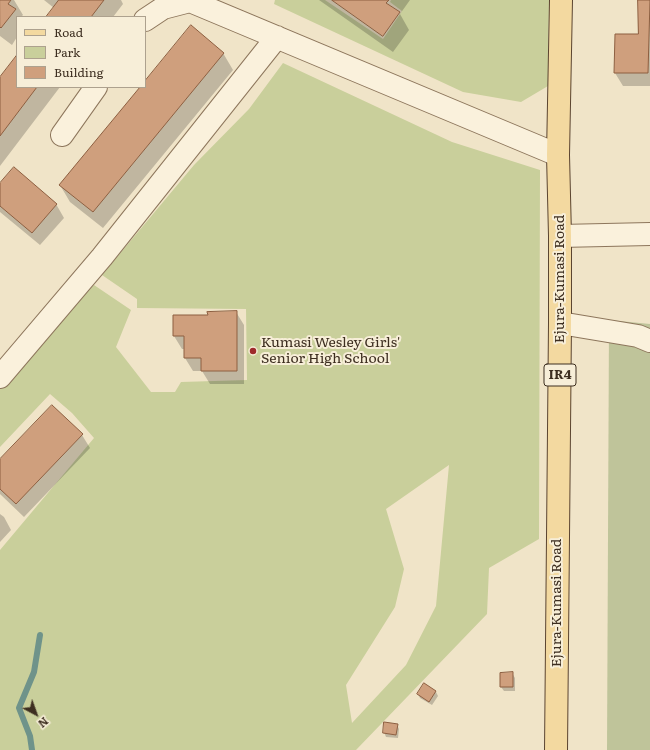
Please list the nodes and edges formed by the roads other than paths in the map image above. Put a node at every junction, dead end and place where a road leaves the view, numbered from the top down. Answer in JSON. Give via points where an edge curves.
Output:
{"nodes":[{"id":1,"x":561,"y":0,"type":"edge"},
{"id":2,"x":146,"y":19,"type":"edge"},
{"id":3,"x":277,"y":37,"type":"junction"},
{"id":4,"x":95,"y":88,"type":"edge"},
{"id":5,"x":62,"y":135,"type":"dead end"},
{"id":6,"x":558,"y":154,"type":"junction"},
{"id":7,"x":650,"y":234,"type":"edge"},
{"id":8,"x":560,"y":236,"type":"junction"},
{"id":9,"x":560,"y":323,"type":"junction"},
{"id":10,"x":650,"y":341,"type":"edge"},
{"id":11,"x":0,"y":377,"type":"edge"},
{"id":12,"x":556,"y":750,"type":"edge"}],
"edges":[{"from":1,"to":6,"type":"main road","name":"Ejura-Kumasi Road","number":"IR4"},
{"from":2,"to":3,"type":"street","via":[[163,8],[190,1]]},
{"from":3,"to":6,"type":"street"},
{"from":3,"to":11,"type":"street","via":[[102,257]]},
{"from":4,"to":5,"type":"street"},
{"from":6,"to":8,"type":"main road","name":"Ejura-Kumasi Road","number":"IR4"},
{"from":7,"to":8,"type":"street"},
{"from":8,"to":9,"type":"main road","name":"Ejura-Kumasi Road","number":"IR4"},
{"from":9,"to":10,"type":"street","via":[[638,336]]},
{"from":9,"to":12,"type":"main road","name":"Ejura-Kumasi Road","number":"IR4"}]}
